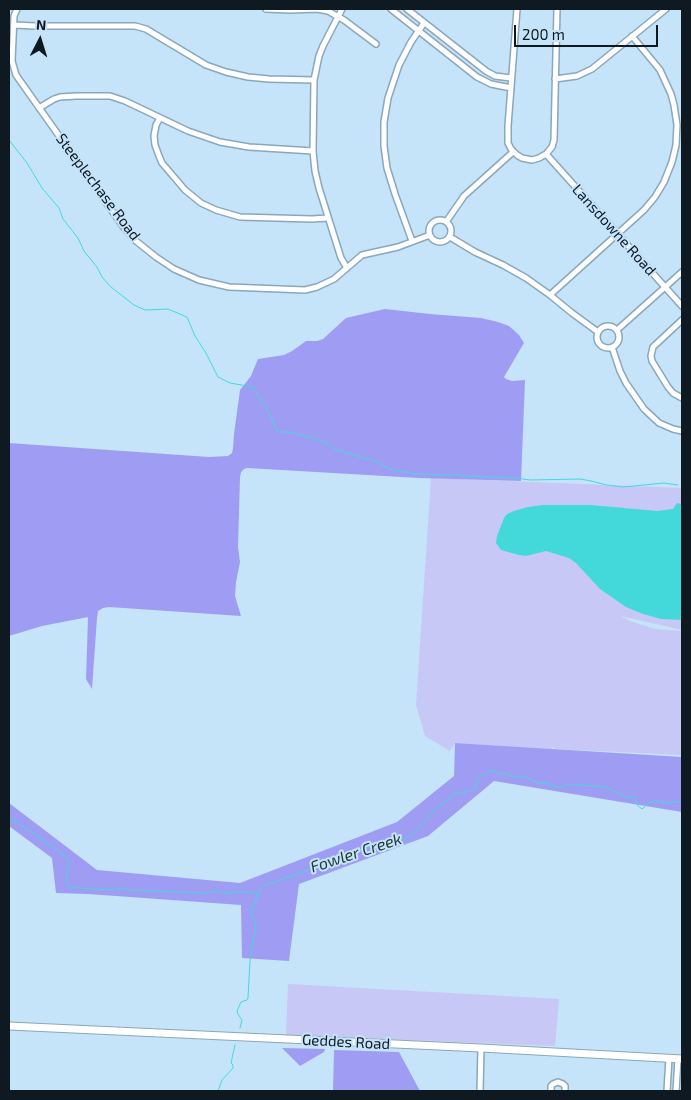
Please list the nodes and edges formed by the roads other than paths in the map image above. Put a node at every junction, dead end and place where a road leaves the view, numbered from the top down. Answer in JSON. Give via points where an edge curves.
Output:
{"nodes":[{"id":1,"x":17,"y":9,"type":"edge"},
{"id":2,"x":266,"y":9,"type":"edge"},
{"id":3,"x":342,"y":9,"type":"edge"},
{"id":4,"x":392,"y":9,"type":"edge"},
{"id":5,"x":406,"y":9,"type":"edge"},
{"id":6,"x":517,"y":9,"type":"edge"},
{"id":7,"x":557,"y":9,"type":"edge"},
{"id":8,"x":666,"y":9,"type":"edge"},
{"id":9,"x":338,"y":16,"type":"junction"},
{"id":10,"x":424,"y":23,"type":"junction"},
{"id":11,"x":14,"y":25,"type":"junction"},
{"id":12,"x":419,"y":30,"type":"junction"},
{"id":13,"x":632,"y":36,"type":"junction"},
{"id":14,"x":376,"y":44,"type":"dead end"},
{"id":15,"x":511,"y":78,"type":"junction"},
{"id":16,"x":555,"y":79,"type":"junction"},
{"id":17,"x":314,"y":80,"type":"junction"},
{"id":18,"x":511,"y":88,"type":"junction"},
{"id":19,"x":39,"y":108,"type":"junction"},
{"id":20,"x":160,"y":118,"type":"junction"},
{"id":21,"x":313,"y":151,"type":"junction"},
{"id":22,"x":513,"y":152,"type":"junction"},
{"id":23,"x":546,"y":154,"type":"junction"},
{"id":24,"x":328,"y":218,"type":"junction"},
{"id":25,"x":446,"y":222,"type":"junction"},
{"id":26,"x":618,"y":234,"type":"junction"},
{"id":27,"x":430,"y":235,"type":"junction"},
{"id":28,"x":450,"y":237,"type":"junction"},
{"id":29,"x":412,"y":241,"type":"junction"},
{"id":30,"x":347,"y":268,"type":"junction"},
{"id":31,"x":682,"y":272,"type":"edge"},
{"id":32,"x":665,"y":287,"type":"junction"},
{"id":33,"x":550,"y":295,"type":"junction"},
{"id":34,"x":682,"y":306,"type":"edge"},
{"id":35,"x":682,"y":320,"type":"edge"},
{"id":36,"x":617,"y":330,"type":"junction"},
{"id":37,"x":598,"y":332,"type":"junction"},
{"id":38,"x":612,"y":347,"type":"junction"},
{"id":39,"x":682,"y":398,"type":"edge"},
{"id":40,"x":682,"y":431,"type":"edge"},
{"id":41,"x":9,"y":1026,"type":"edge"},
{"id":42,"x":481,"y":1048,"type":"junction"},
{"id":43,"x":669,"y":1058,"type":"junction"},
{"id":44,"x":680,"y":1059,"type":"edge"},
{"id":45,"x":480,"y":1091,"type":"edge"},
{"id":46,"x":551,"y":1091,"type":"edge"},
{"id":47,"x":565,"y":1091,"type":"edge"},
{"id":48,"x":667,"y":1091,"type":"edge"},
{"id":49,"x":676,"y":1091,"type":"edge"}],
"edges":[{"from":1,"to":11,"type":"street","name":"Steeplechase Road"},
{"from":2,"to":9,"type":"street","via":[[316,9]]},
{"from":3,"to":9,"type":"street"},
{"from":4,"to":12,"type":"street"},
{"from":5,"to":10,"type":"street"},
{"from":6,"to":15,"type":"street"},
{"from":7,"to":16,"type":"street"},
{"from":8,"to":13,"type":"street"},
{"from":9,"to":14,"type":"street"},
{"from":9,"to":17,"type":"street","via":[[319,56]]},
{"from":10,"to":12,"type":"street"},
{"from":10,"to":15,"type":"street","via":[[486,71]]},
{"from":11,"to":17,"type":"street","via":[[135,26],[146,29],[206,65],[226,72],[269,79]]},
{"from":11,"to":19,"type":"street","name":"Steeplechase Road","via":[[12,62],[16,76]]},
{"from":12,"to":18,"type":"street","via":[[484,81]]},
{"from":12,"to":29,"type":"street","via":[[394,76],[384,122],[387,168]]},
{"from":13,"to":16,"type":"street","via":[[585,74]]},
{"from":13,"to":26,"type":"street","via":[[660,70],[666,83],[674,105],[677,138],[672,162],[659,191]]},
{"from":15,"to":18,"type":"street"},
{"from":16,"to":23,"type":"street","via":[[554,140]]},
{"from":17,"to":21,"type":"street"},
{"from":18,"to":22,"type":"street","via":[[507,136]]},
{"from":19,"to":20,"type":"street","via":[[60,97],[110,96]]},
{"from":19,"to":30,"type":"street","name":"Steeplechase Road","via":[[122,225],[156,258],[174,269],[199,280],[229,287],[301,290],[317,288]]},
{"from":20,"to":21,"type":"street","via":[[220,142],[249,148]]},
{"from":20,"to":24,"type":"street","via":[[154,136],[158,156],[185,190],[201,203],[240,217]]},
{"from":21,"to":24,"type":"street"},
{"from":22,"to":23,"type":"street","via":[[532,160]]},
{"from":22,"to":25,"type":"street","via":[[464,196]]},
{"from":23,"to":26,"type":"street","name":"Lansdowne Road"},
{"from":24,"to":30,"type":"street"},
{"from":25,"to":27,"type":"street","via":[[438,220],[433,223]]},
{"from":25,"to":28,"type":"street","via":[[452,231]]},
{"from":26,"to":32,"type":"street","name":"Lansdowne Road"},
{"from":26,"to":33,"type":"street"},
{"from":27,"to":28,"type":"street","via":[[441,242]]},
{"from":27,"to":29,"type":"street","name":"Steeplechase Road"},
{"from":28,"to":33,"type":"street","via":[[513,270]]},
{"from":29,"to":30,"type":"street","name":"Steeplechase Road","via":[[362,255]]},
{"from":31,"to":32,"type":"street"},
{"from":32,"to":34,"type":"street","name":"Lansdowne Road"},
{"from":32,"to":36,"type":"street"},
{"from":33,"to":37,"type":"street"},
{"from":35,"to":39,"type":"street","via":[[653,347],[651,356],[668,388]]},
{"from":36,"to":37,"type":"street","via":[[605,326]]},
{"from":36,"to":38,"type":"street","via":[[619,339]]},
{"from":37,"to":38,"type":"street","via":[[597,339],[601,345]]},
{"from":38,"to":40,"type":"street","via":[[626,383],[644,410],[659,422]]},
{"from":41,"to":42,"type":"main road","name":"Geddes Road"},
{"from":42,"to":43,"type":"main road","name":"Geddes Road"},
{"from":42,"to":45,"type":"street"},
{"from":43,"to":44,"type":"main road","name":"Geddes Road"},
{"from":43,"to":48,"type":"street"},
{"from":44,"to":49,"type":"street"},
{"from":46,"to":47,"type":"street","via":[[553,1084],[558,1082],[565,1086]]}]}
